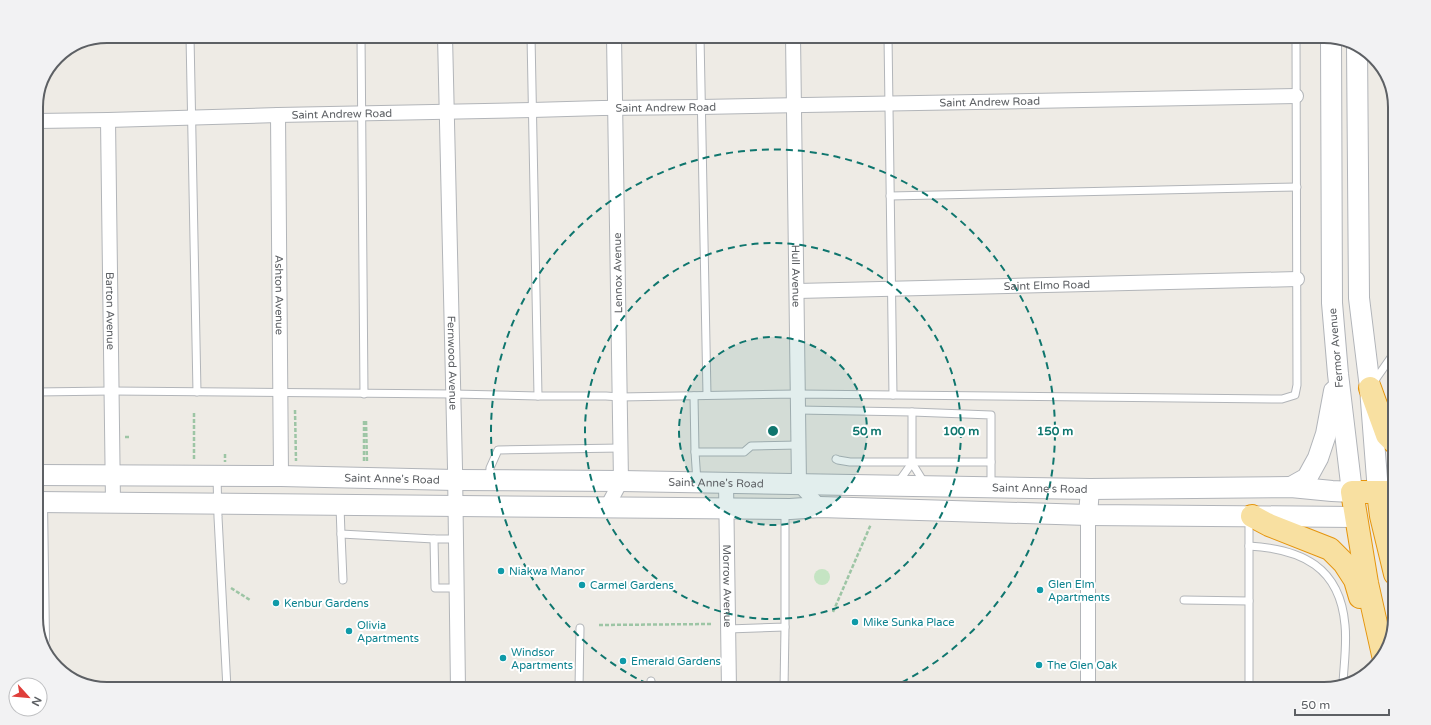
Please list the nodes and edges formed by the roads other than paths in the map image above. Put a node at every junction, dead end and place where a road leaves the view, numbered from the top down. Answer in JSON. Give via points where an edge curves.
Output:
{"nodes":[{"id":1,"x":190,"y":43,"type":"edge"},
{"id":2,"x":361,"y":43,"type":"edge"},
{"id":3,"x":445,"y":43,"type":"edge"},
{"id":4,"x":531,"y":43,"type":"edge"},
{"id":5,"x":614,"y":43,"type":"edge"},
{"id":6,"x":700,"y":43,"type":"edge"},
{"id":7,"x":793,"y":43,"type":"edge"},
{"id":8,"x":888,"y":43,"type":"edge"},
{"id":9,"x":1296,"y":43,"type":"edge"},
{"id":10,"x":1332,"y":44,"type":"edge"},
{"id":11,"x":1357,"y":53,"type":"edge"},
{"id":12,"x":1296,"y":96,"type":"junction"},
{"id":13,"x":889,"y":104,"type":"junction"},
{"id":14,"x":794,"y":106,"type":"junction"},
{"id":15,"x":701,"y":107,"type":"junction"},
{"id":16,"x":615,"y":108,"type":"junction"},
{"id":17,"x":532,"y":110,"type":"junction"},
{"id":18,"x":447,"y":112,"type":"junction"},
{"id":19,"x":362,"y":114,"type":"junction"},
{"id":20,"x":278,"y":115,"type":"junction"},
{"id":21,"x":191,"y":118,"type":"junction"},
{"id":22,"x":108,"y":120,"type":"junction"},
{"id":23,"x":43,"y":121,"type":"edge"},
{"id":24,"x":1297,"y":187,"type":"junction"},
{"id":25,"x":890,"y":196,"type":"junction"},
{"id":26,"x":1297,"y":279,"type":"junction"},
{"id":27,"x":892,"y":289,"type":"junction"},
{"id":28,"x":797,"y":291,"type":"junction"},
{"id":29,"x":1388,"y":362,"type":"edge"},
{"id":30,"x":1338,"y":374,"type":"junction"},
{"id":31,"x":1370,"y":388,"type":"junction"},
{"id":32,"x":112,"y":391,"type":"junction"},
{"id":33,"x":43,"y":392,"type":"edge"},
{"id":34,"x":197,"y":392,"type":"junction"},
{"id":35,"x":280,"y":393,"type":"junction"},
{"id":36,"x":364,"y":394,"type":"junction"},
{"id":37,"x":453,"y":394,"type":"junction"},
{"id":38,"x":798,"y":394,"type":"junction"},
{"id":39,"x":707,"y":395,"type":"junction"},
{"id":40,"x":893,"y":395,"type":"junction"},
{"id":41,"x":538,"y":396,"type":"junction"},
{"id":42,"x":694,"y":396,"type":"junction"},
{"id":43,"x":620,"y":397,"type":"junction"},
{"id":44,"x":798,"y":410,"type":"junction"},
{"id":45,"x":912,"y":412,"type":"junction"},
{"id":46,"x":1388,"y":436,"type":"edge"},
{"id":47,"x":799,"y":445,"type":"junction"},
{"id":48,"x":620,"y":448,"type":"junction"},
{"id":49,"x":695,"y":452,"type":"junction"},
{"id":50,"x":836,"y":459,"type":"dead end"},
{"id":51,"x":991,"y":462,"type":"junction"},
{"id":52,"x":912,"y":463,"type":"junction"},
{"id":53,"x":289,"y":471,"type":"junction"},
{"id":54,"x":43,"y":474,"type":"edge"},
{"id":55,"x":114,"y":475,"type":"junction"},
{"id":56,"x":217,"y":476,"type":"junction"},
{"id":57,"x":455,"y":480,"type":"junction"},
{"id":58,"x":489,"y":481,"type":"junction"},
{"id":59,"x":621,"y":481,"type":"junction"},
{"id":60,"x":697,"y":482,"type":"junction"},
{"id":61,"x":726,"y":483,"type":"junction"},
{"id":62,"x":800,"y":484,"type":"junction"},
{"id":63,"x":895,"y":486,"type":"junction"},
{"id":64,"x":926,"y":486,"type":"junction"},
{"id":65,"x":1291,"y":487,"type":"junction"},
{"id":66,"x":991,"y":488,"type":"junction"},
{"id":67,"x":1090,"y":489,"type":"junction"},
{"id":68,"x":1352,"y":492,"type":"junction"},
{"id":69,"x":1387,"y":492,"type":"edge"},
{"id":70,"x":43,"y":502,"type":"edge"},
{"id":71,"x":114,"y":502,"type":"junction"},
{"id":72,"x":217,"y":503,"type":"junction"},
{"id":73,"x":340,"y":504,"type":"junction"},
{"id":74,"x":454,"y":505,"type":"junction"},
{"id":75,"x":607,"y":507,"type":"junction"},
{"id":76,"x":820,"y":507,"type":"junction"},
{"id":77,"x":726,"y":508,"type":"junction"},
{"id":78,"x":785,"y":509,"type":"junction"},
{"id":79,"x":909,"y":509,"type":"junction"},
{"id":80,"x":1088,"y":515,"type":"junction"},
{"id":81,"x":1250,"y":516,"type":"junction"},
{"id":82,"x":1388,"y":516,"type":"edge"},
{"id":83,"x":1355,"y":517,"type":"junction"},
{"id":84,"x":341,"y":534,"type":"junction"},
{"id":85,"x":434,"y":539,"type":"junction"},
{"id":86,"x":455,"y":539,"type":"junction"},
{"id":87,"x":1249,"y":546,"type":"junction"},
{"id":88,"x":343,"y":580,"type":"dead end"},
{"id":89,"x":456,"y":588,"type":"junction"},
{"id":90,"x":1184,"y":600,"type":"dead end"},
{"id":91,"x":1249,"y":601,"type":"junction"},
{"id":92,"x":785,"y":627,"type":"junction"},
{"id":93,"x":580,"y":628,"type":"dead end"},
{"id":94,"x":728,"y":629,"type":"junction"},
{"id":95,"x":1381,"y":646,"type":"edge"},
{"id":96,"x":1380,"y":648,"type":"edge"},
{"id":97,"x":1344,"y":679,"type":"edge"},
{"id":98,"x":227,"y":682,"type":"edge"},
{"id":99,"x":458,"y":682,"type":"edge"},
{"id":100,"x":579,"y":682,"type":"edge"},
{"id":101,"x":729,"y":682,"type":"edge"},
{"id":102,"x":784,"y":682,"type":"edge"},
{"id":103,"x":1088,"y":682,"type":"edge"},
{"id":104,"x":1249,"y":682,"type":"edge"}],
"edges":[{"from":1,"to":21,"type":"lane"},
{"from":2,"to":19,"type":"lane"},
{"from":3,"to":18,"type":"street","name":"Fernwood Avenue"},
{"from":4,"to":17,"type":"lane"},
{"from":5,"to":16,"type":"street","name":"Lennox Avenue"},
{"from":6,"to":15,"type":"lane"},
{"from":7,"to":14,"type":"street","name":"Hull Avenue"},
{"from":8,"to":13,"type":"lane"},
{"from":9,"to":12,"type":"lane"},
{"from":10,"to":30,"type":"main road","name":"Fermor Avenue","via":[[1332,303]]},
{"from":11,"to":31,"type":"main road","via":[[1359,298]]},
{"from":12,"to":13,"type":"street","name":"Saint Andrew Road"},
{"from":12,"to":24,"type":"lane"},
{"from":13,"to":14,"type":"street","name":"Saint Andrew Road"},
{"from":13,"to":25,"type":"lane"},
{"from":14,"to":15,"type":"street","name":"Saint Andrew Road"},
{"from":14,"to":28,"type":"street","name":"Hull Avenue"},
{"from":15,"to":16,"type":"street","name":"Saint Andrew Road"},
{"from":15,"to":39,"type":"lane"},
{"from":16,"to":17,"type":"street","name":"Saint Andrew Road"},
{"from":16,"to":43,"type":"street","name":"Lennox Avenue"},
{"from":17,"to":18,"type":"street","name":"Saint Andrew Road"},
{"from":17,"to":41,"type":"lane"},
{"from":18,"to":19,"type":"street","name":"Saint Andrew Road"},
{"from":18,"to":37,"type":"street","name":"Fernwood Avenue"},
{"from":19,"to":20,"type":"street","name":"Saint Andrew Road"},
{"from":19,"to":36,"type":"lane"},
{"from":20,"to":21,"type":"street","name":"Saint Andrew Road"},
{"from":20,"to":35,"type":"street","name":"Ashton Avenue"},
{"from":21,"to":22,"type":"street","name":"Saint Andrew Road"},
{"from":21,"to":34,"type":"lane"},
{"from":22,"to":23,"type":"street","name":"Saint Andrew Road"},
{"from":22,"to":32,"type":"street","name":"Barton Avenue"},
{"from":24,"to":25,"type":"lane"},
{"from":24,"to":26,"type":"lane"},
{"from":25,"to":27,"type":"lane"},
{"from":26,"to":27,"type":"street","name":"Saint Elmo Road"},
{"from":26,"to":40,"type":"lane","via":[[1297,385],[1295,395],[1282,399]]},
{"from":27,"to":28,"type":"street","name":"Saint Elmo Road"},
{"from":27,"to":40,"type":"lane"},
{"from":28,"to":38,"type":"street","name":"Hull Avenue"},
{"from":29,"to":31,"type":"lane"},
{"from":30,"to":65,"type":"main road","via":[[1326,434],[1318,458],[1307,478]]},
{"from":30,"to":68,"type":"main road","name":"Fermor Avenue"},
{"from":31,"to":46,"type":"highway"},
{"from":31,"to":69,"type":"main road"},
{"from":32,"to":33,"type":"lane"},
{"from":32,"to":34,"type":"lane"},
{"from":32,"to":55,"type":"street","name":"Barton Avenue"},
{"from":34,"to":35,"type":"lane"},
{"from":35,"to":36,"type":"lane"},
{"from":35,"to":53,"type":"street","name":"Ashton Avenue"},
{"from":36,"to":37,"type":"lane"},
{"from":37,"to":41,"type":"lane"},
{"from":37,"to":57,"type":"street","name":"Fernwood Avenue"},
{"from":38,"to":39,"type":"lane"},
{"from":38,"to":40,"type":"lane"},
{"from":38,"to":44,"type":"street","name":"Hull Avenue"},
{"from":39,"to":42,"type":"lane"},
{"from":41,"to":43,"type":"lane"},
{"from":42,"to":43,"type":"lane"},
{"from":42,"to":49,"type":"lane"},
{"from":43,"to":48,"type":"street","name":"Lennox Avenue"},
{"from":44,"to":45,"type":"lane"},
{"from":44,"to":47,"type":"street","name":"Hull Avenue"},
{"from":45,"to":51,"type":"lane","via":[[991,415]]},
{"from":45,"to":52,"type":"lane"},
{"from":47,"to":49,"type":"lane","via":[[751,446],[744,452]]},
{"from":47,"to":62,"type":"street","name":"Hull Avenue"},
{"from":48,"to":58,"type":"lane","via":[[498,450],[490,468]]},
{"from":48,"to":59,"type":"street","name":"Lennox Avenue"},
{"from":49,"to":60,"type":"lane"},
{"from":50,"to":52,"type":"lane","via":[[850,462]]},
{"from":51,"to":52,"type":"lane"},
{"from":51,"to":66,"type":"lane"},
{"from":52,"to":63,"type":"lane"},
{"from":52,"to":64,"type":"lane"},
{"from":53,"to":56,"type":"main road","name":"Saint Anne's Road"},
{"from":53,"to":57,"type":"main road","name":"Saint Anne's Road"},
{"from":54,"to":55,"type":"main road","name":"Saint Anne's Road"},
{"from":55,"to":56,"type":"main road","name":"Saint Anne's Road"},
{"from":55,"to":71,"type":"street","name":"Barton Avenue"},
{"from":56,"to":72,"type":"lane"},
{"from":57,"to":58,"type":"main road","name":"Saint Anne's Road"},
{"from":57,"to":74,"type":"street","name":"Fernwood Avenue"},
{"from":58,"to":59,"type":"main road","name":"Saint Anne's Road"},
{"from":59,"to":60,"type":"main road","name":"Saint Anne's Road"},
{"from":59,"to":75,"type":"street"},
{"from":60,"to":61,"type":"main road","name":"Saint Anne's Road"},
{"from":61,"to":62,"type":"main road","name":"Saint Anne's Road"},
{"from":61,"to":77,"type":"street","name":"Morrow Avenue"},
{"from":62,"to":63,"type":"main road","name":"Saint Anne's Road"},
{"from":62,"to":76,"type":"street"},
{"from":63,"to":64,"type":"main road","name":"Saint Anne's Road"},
{"from":64,"to":66,"type":"main road","name":"Saint Anne's Road"},
{"from":64,"to":79,"type":"main road","via":[[922,497]]},
{"from":65,"to":67,"type":"main road","name":"Saint Anne's Road"},
{"from":65,"to":68,"type":"main road","name":"Saint Anne's Road"},
{"from":66,"to":67,"type":"main road","name":"Saint Anne's Road"},
{"from":67,"to":80,"type":"street"},
{"from":68,"to":69,"type":"highway","name":"Saint Anne's Road"},
{"from":68,"to":83,"type":"highway","name":"Fermor Avenue"},
{"from":69,"to":82,"type":"highway"},
{"from":70,"to":71,"type":"main road"},
{"from":71,"to":72,"type":"main road"},
{"from":72,"to":73,"type":"main road"},
{"from":72,"to":98,"type":"lane"},
{"from":73,"to":74,"type":"main road"},
{"from":73,"to":84,"type":"lane"},
{"from":74,"to":75,"type":"main road"},
{"from":74,"to":86,"type":"street","name":"Fernwood Avenue"},
{"from":75,"to":77,"type":"main road"},
{"from":76,"to":78,"type":"main road"},
{"from":76,"to":79,"type":"main road"},
{"from":77,"to":78,"type":"main road"},
{"from":77,"to":94,"type":"street","name":"Morrow Avenue"},
{"from":78,"to":92,"type":"lane"},
{"from":79,"to":80,"type":"main road"},
{"from":80,"to":81,"type":"main road"},
{"from":80,"to":103,"type":"street"},
{"from":81,"to":83,"type":"main road"},
{"from":81,"to":87,"type":"lane"},
{"from":81,"to":96,"type":"highway","via":[[1330,549],[1344,563],[1354,580]]},
{"from":82,"to":83,"type":"highway"},
{"from":83,"to":95,"type":"highway","name":"Fermor Avenue"},
{"from":84,"to":85,"type":"lane"},
{"from":84,"to":88,"type":"lane"},
{"from":85,"to":86,"type":"lane"},
{"from":85,"to":89,"type":"lane","via":[[435,588]]},
{"from":86,"to":89,"type":"street","name":"Fernwood Avenue"},
{"from":87,"to":91,"type":"lane"},
{"from":87,"to":97,"type":"lane","via":[[1269,547],[1310,560],[1335,587],[1342,603],[1345,626]]},
{"from":89,"to":99,"type":"street","name":"Fernwood Avenue"},
{"from":90,"to":91,"type":"lane"},
{"from":91,"to":104,"type":"lane"},
{"from":92,"to":94,"type":"lane"},
{"from":92,"to":102,"type":"lane"},
{"from":93,"to":100,"type":"lane"},
{"from":94,"to":101,"type":"street","name":"Morrow Avenue"}]}
